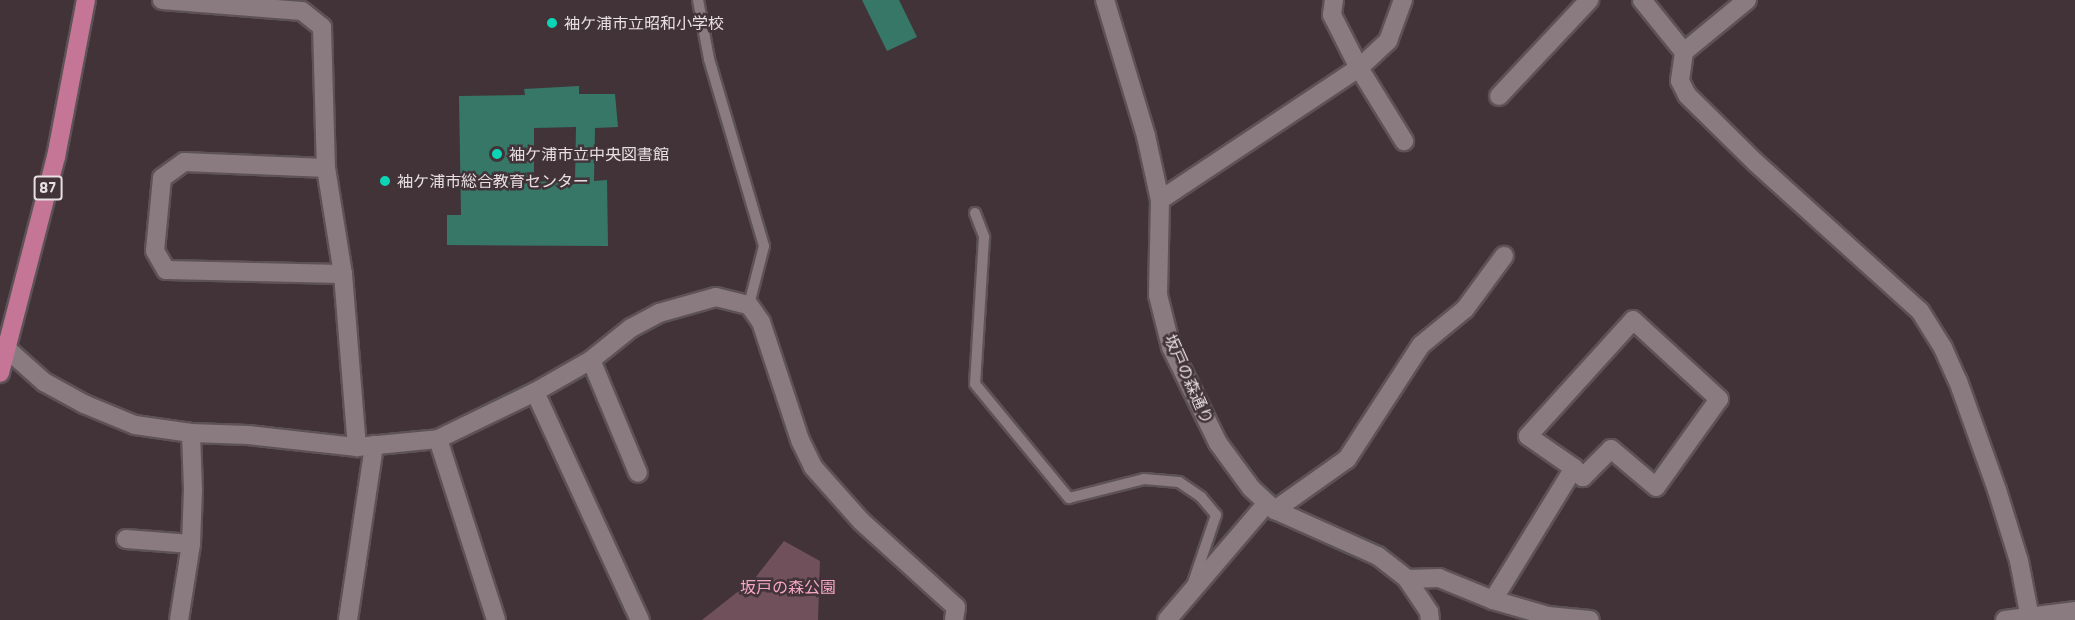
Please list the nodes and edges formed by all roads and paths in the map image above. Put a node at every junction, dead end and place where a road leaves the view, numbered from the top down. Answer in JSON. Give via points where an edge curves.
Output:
{"nodes":[{"id":1,"x":86,"y":0,"type":"edge"},
{"id":2,"x":162,"y":0,"type":"edge"},
{"id":3,"x":698,"y":0,"type":"edge"},
{"id":4,"x":1105,"y":0,"type":"edge"},
{"id":5,"x":1334,"y":0,"type":"edge"},
{"id":6,"x":1403,"y":0,"type":"edge"},
{"id":7,"x":1589,"y":0,"type":"edge"},
{"id":8,"x":1642,"y":0,"type":"edge"},
{"id":9,"x":1747,"y":0,"type":"edge"},
{"id":10,"x":1684,"y":52,"type":"junction"},
{"id":11,"x":1359,"y":68,"type":"junction"},
{"id":12,"x":1498,"y":96,"type":"dead end"},
{"id":13,"x":1404,"y":141,"type":"dead end"},
{"id":14,"x":326,"y":168,"type":"junction"},
{"id":15,"x":1160,"y":200,"type":"junction"},
{"id":16,"x":975,"y":213,"type":"dead end"},
{"id":17,"x":1504,"y":256,"type":"dead end"},
{"id":18,"x":343,"y":274,"type":"junction"},
{"id":19,"x":749,"y":305,"type":"junction"},
{"id":20,"x":6,"y":324,"type":"edge"},
{"id":21,"x":7,"y":349,"type":"junction"},
{"id":22,"x":591,"y":360,"type":"junction"},
{"id":23,"x":0,"y":373,"type":"edge"},
{"id":24,"x":535,"y":392,"type":"junction"},
{"id":25,"x":191,"y":433,"type":"junction"},
{"id":26,"x":438,"y":439,"type":"junction"},
{"id":27,"x":365,"y":446,"type":"junction"},
{"id":28,"x":1574,"y":468,"type":"junction"},
{"id":29,"x":638,"y":473,"type":"dead end"},
{"id":30,"x":1271,"y":507,"type":"junction"},
{"id":31,"x":126,"y":539,"type":"dead end"},
{"id":32,"x":191,"y":544,"type":"junction"},
{"id":33,"x":1407,"y":579,"type":"junction"},
{"id":34,"x":1191,"y":590,"type":"junction"},
{"id":35,"x":1493,"y":600,"type":"junction"},
{"id":36,"x":2075,"y":611,"type":"edge"},
{"id":37,"x":2030,"y":618,"type":"junction"},
{"id":38,"x":956,"y":619,"type":"edge"},
{"id":39,"x":179,"y":620,"type":"edge"},
{"id":40,"x":348,"y":620,"type":"edge"},
{"id":41,"x":496,"y":620,"type":"edge"},
{"id":42,"x":640,"y":620,"type":"edge"},
{"id":43,"x":1167,"y":620,"type":"edge"},
{"id":44,"x":1430,"y":620,"type":"edge"},
{"id":45,"x":1590,"y":620,"type":"edge"},
{"id":46,"x":2005,"y":620,"type":"edge"}],
"edges":[{"from":1,"to":20,"type":"main road","number":"87","via":[[56,157]]},
{"from":2,"to":14,"type":"street","via":[[302,11],[322,27]]},
{"from":3,"to":19,"type":"lane","via":[[709,59],[765,246]]},
{"from":4,"to":15,"type":"street","name":"坂戸の森通り","via":[[1146,136]]},
{"from":5,"to":11,"type":"street","via":[[1332,15]]},
{"from":6,"to":11,"type":"street","via":[[1388,41]]},
{"from":7,"to":12,"type":"street"},
{"from":8,"to":10,"type":"street"},
{"from":9,"to":10,"type":"street"},
{"from":10,"to":37,"type":"street","via":[[1680,81],[1687,95],[1833,234],[1920,310],[1943,348],[1997,490],[2019,561]]},
{"from":11,"to":13,"type":"street"},
{"from":11,"to":15,"type":"street"},
{"from":14,"to":18,"type":"street"},
{"from":14,"to":18,"type":"street","via":[[184,162],[162,178],[155,251],[166,270]]},
{"from":15,"to":30,"type":"street","name":"坂戸の森通り","via":[[1158,295],[1171,347],[1218,443],[1251,488]]},
{"from":16,"to":34,"type":"lane","via":[[984,237],[975,384],[1069,498],[1144,479],[1179,482],[1201,497],[1216,515]]},
{"from":17,"to":30,"type":"street","via":[[1465,309],[1421,345],[1347,459]]},
{"from":18,"to":27,"type":"street"},
{"from":19,"to":22,"type":"street","via":[[716,297],[659,313],[631,328]]},
{"from":19,"to":38,"type":"street","via":[[761,322],[800,440],[813,467],[861,521],[956,607]]},
{"from":20,"to":21,"type":"main road","number":"87"},
{"from":21,"to":23,"type":"main road","number":"87"},
{"from":21,"to":25,"type":"street","via":[[44,382],[84,404],[135,425]]},
{"from":22,"to":24,"type":"street"},
{"from":22,"to":29,"type":"street"},
{"from":24,"to":26,"type":"street"},
{"from":24,"to":42,"type":"street"},
{"from":25,"to":27,"type":"street"},
{"from":25,"to":32,"type":"street"},
{"from":26,"to":27,"type":"street"},
{"from":26,"to":41,"type":"street"},
{"from":27,"to":40,"type":"street"},
{"from":28,"to":28,"type":"street","via":[[1583,477],[1611,449],[1656,487],[1719,399],[1633,320],[1528,436]]},
{"from":28,"to":35,"type":"street"},
{"from":30,"to":33,"type":"street","name":"坂戸の森通り","via":[[1378,556]]},
{"from":30,"to":34,"type":"street"},
{"from":31,"to":32,"type":"street"},
{"from":32,"to":39,"type":"street"},
{"from":33,"to":35,"type":"street","via":[[1439,578]]},
{"from":33,"to":44,"type":"street","name":"坂戸の森通り","via":[[1429,612]]},
{"from":34,"to":43,"type":"street"},
{"from":35,"to":45,"type":"street","via":[[1548,616]]},
{"from":36,"to":37,"type":"street"},
{"from":37,"to":46,"type":"street"}]}
